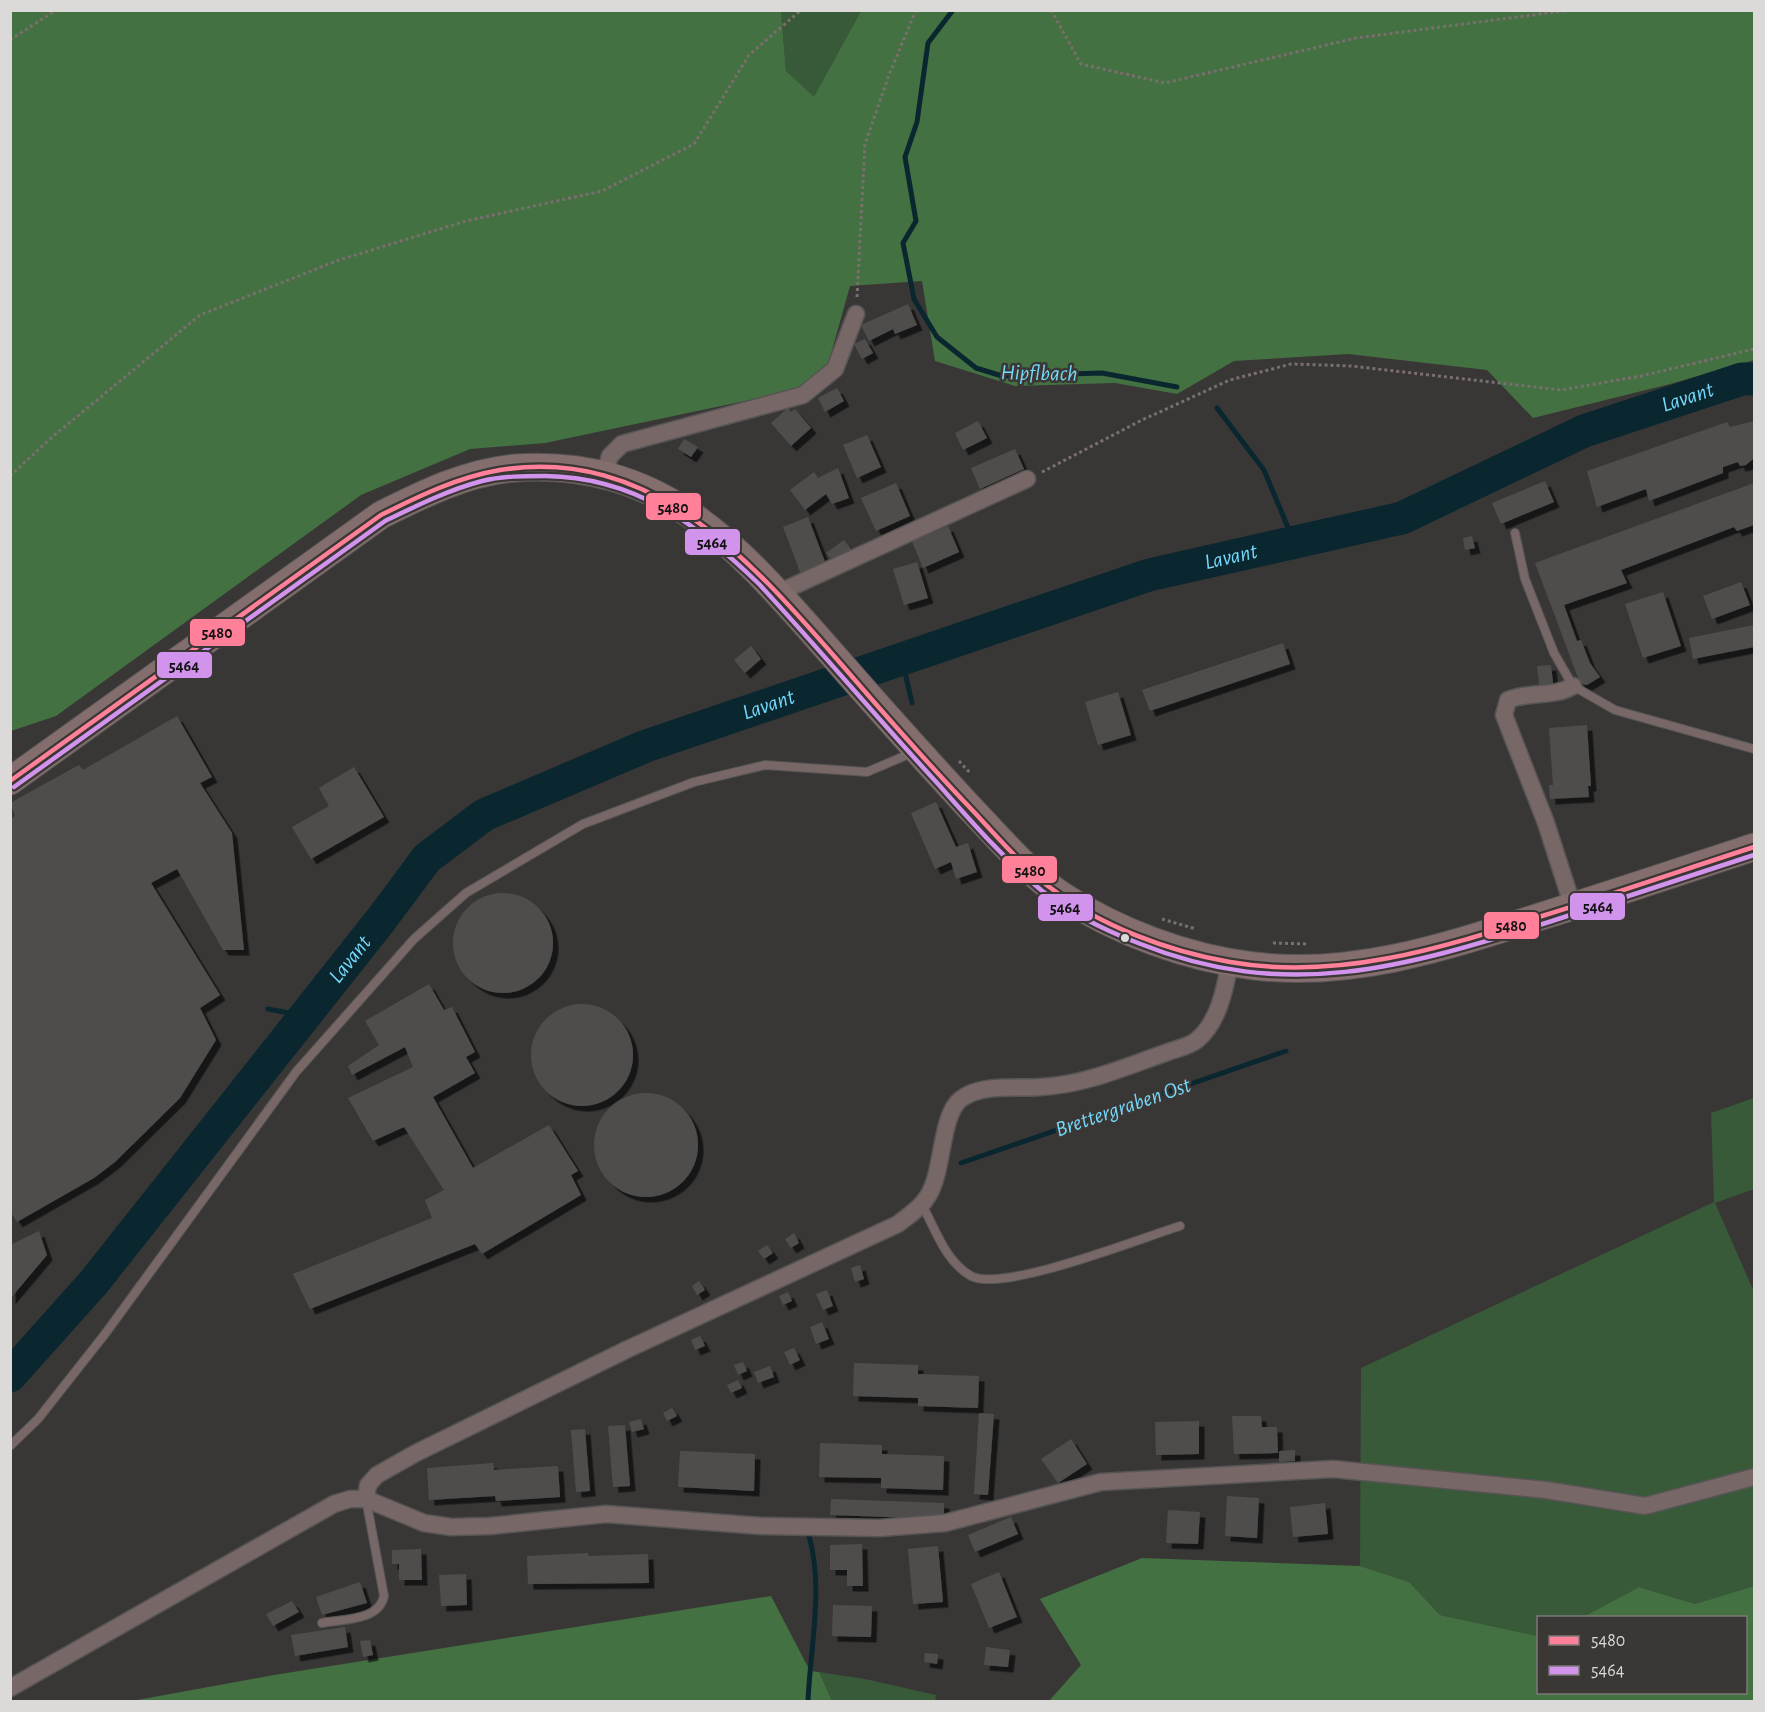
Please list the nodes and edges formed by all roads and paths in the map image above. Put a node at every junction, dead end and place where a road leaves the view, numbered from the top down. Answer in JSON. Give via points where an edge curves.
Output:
{"nodes":[{"id":1,"x":56,"y":10,"type":"edge"},
{"id":2,"x":801,"y":10,"type":"edge"},
{"id":3,"x":916,"y":10,"type":"edge"},
{"id":4,"x":1051,"y":10,"type":"edge"},
{"id":5,"x":1571,"y":10,"type":"edge"},
{"id":6,"x":10,"y":40,"type":"edge"},
{"id":7,"x":856,"y":314,"type":"joint"},
{"id":8,"x":1755,"y":349,"type":"edge"},
{"id":9,"x":604,"y":475,"type":"junction"},
{"id":10,"x":10,"y":476,"type":"edge"},
{"id":11,"x":1027,"y":480,"type":"joint"},
{"id":12,"x":1515,"y":533,"type":"dead end"},
{"id":13,"x":778,"y":593,"type":"junction"},
{"id":14,"x":1573,"y":686,"type":"junction"},
{"id":15,"x":1755,"y":749,"type":"edge"},
{"id":16,"x":917,"y":751,"type":"junction"},
{"id":17,"x":954,"y":758,"type":"dead end"},
{"id":18,"x":10,"y":781,"type":"edge"},
{"id":19,"x":978,"y":781,"type":"dead end"},
{"id":20,"x":1755,"y":848,"type":"edge"},
{"id":21,"x":1573,"y":907,"type":"junction"},
{"id":22,"x":1152,"y":915,"type":"dead end"},
{"id":23,"x":1202,"y":931,"type":"dead end"},
{"id":24,"x":1262,"y":943,"type":"dead end"},
{"id":25,"x":1315,"y":944,"type":"dead end"},
{"id":26,"x":1230,"y":962,"type":"junction"},
{"id":27,"x":922,"y":1205,"type":"junction"},
{"id":28,"x":1180,"y":1226,"type":"dead end"},
{"id":29,"x":10,"y":1446,"type":"edge"},
{"id":30,"x":1755,"y":1477,"type":"edge"},
{"id":31,"x":366,"y":1499,"type":"junction"},
{"id":32,"x":322,"y":1623,"type":"dead end"},
{"id":33,"x":10,"y":1688,"type":"edge"}],
"edges":[{"from":1,"to":6,"type":"path"},
{"from":2,"to":10,"type":"path","via":[[749,55],[694,144],[602,191],[466,221],[339,260],[200,315]]},
{"from":3,"to":7,"type":"path","via":[[866,144]]},
{"from":4,"to":5,"type":"path","via":[[1081,64],[1165,83],[1356,38]]},
{"from":7,"to":9,"type":"street","via":[[835,369],[803,395],[622,444],[610,456]]},
{"from":8,"to":11,"type":"path","via":[[1562,390],[1351,366],[1291,364],[1230,380],[1142,420]]},
{"from":9,"to":13,"type":"main road","via":[[666,498],[704,522]]},
{"from":9,"to":18,"type":"main road","via":[[558,468],[503,470],[433,490],[381,515]]},
{"from":11,"to":13,"type":"street"},
{"from":12,"to":14,"type":"lane","via":[[1525,579],[1554,652]]},
{"from":13,"to":16,"type":"main road"},
{"from":14,"to":15,"type":"lane","via":[[1615,710]]},
{"from":14,"to":21,"type":"street","via":[[1561,693],[1508,700],[1504,715]]},
{"from":16,"to":26,"type":"main road","via":[[1011,851],[1058,893],[1091,913],[1148,938]]},
{"from":16,"to":29,"type":"lane","via":[[867,772],[765,765],[694,782],[583,824],[466,893],[414,939],[296,1072],[105,1334],[38,1419]]},
{"from":17,"to":19,"type":"path"},
{"from":20,"to":21,"type":"main road"},
{"from":21,"to":26,"type":"main road","via":[[1390,961],[1297,969]]},
{"from":22,"to":23,"type":"path"},
{"from":24,"to":25,"type":"path"},
{"from":26,"to":27,"type":"street","via":[[1224,993],[1211,1023],[1196,1042],[1060,1086],[983,1089],[959,1100],[952,1110],[937,1177]]},
{"from":27,"to":28,"type":"lane","via":[[943,1248],[957,1265],[977,1278],[999,1280]]},
{"from":27,"to":31,"type":"street","via":[[898,1224],[416,1453],[377,1475],[368,1485]]},
{"from":30,"to":31,"type":"street","via":[[1645,1506],[1546,1490],[1334,1469],[1101,1482],[945,1523],[880,1528],[761,1526],[606,1514],[451,1527],[424,1523]]},
{"from":31,"to":32,"type":"lane","via":[[384,1596],[382,1606],[374,1614]]},
{"from":31,"to":33,"type":"street","via":[[334,1504]]}]}
